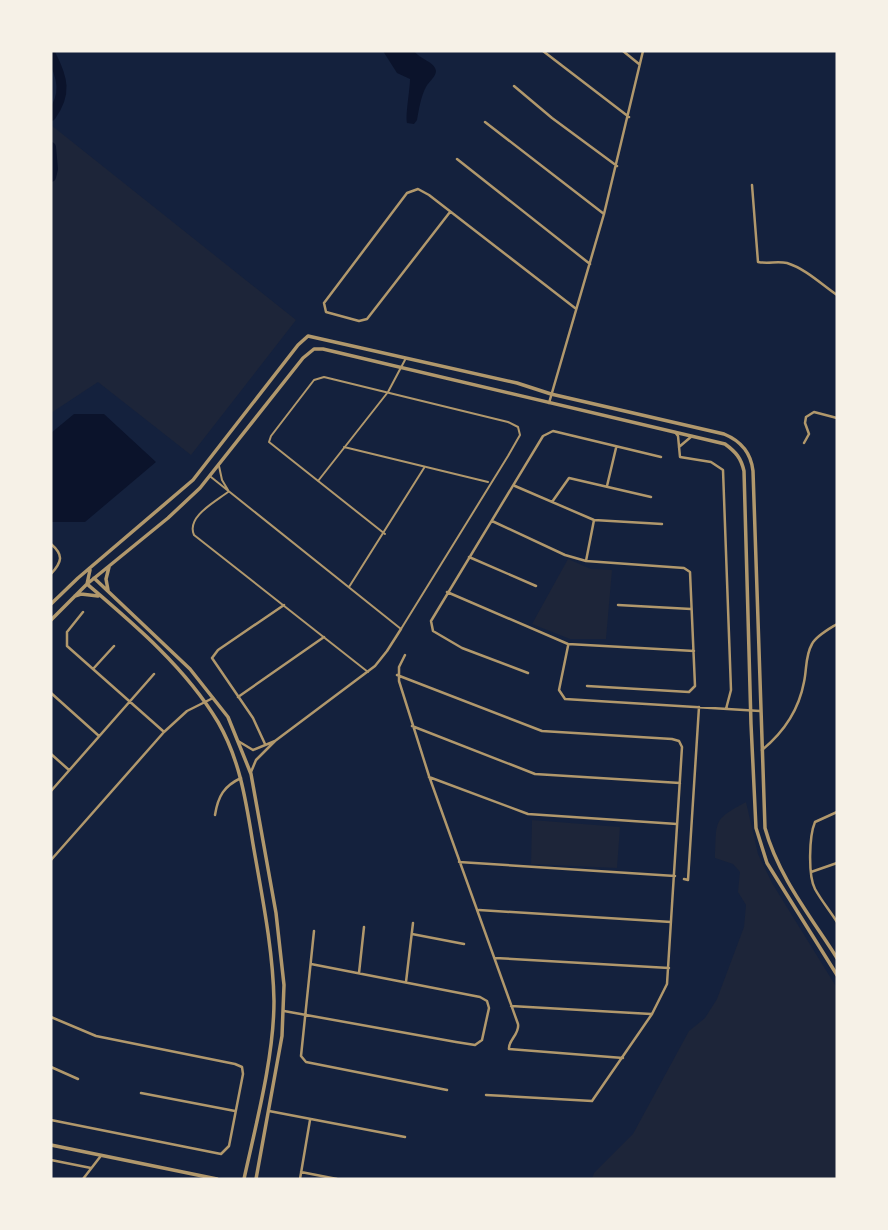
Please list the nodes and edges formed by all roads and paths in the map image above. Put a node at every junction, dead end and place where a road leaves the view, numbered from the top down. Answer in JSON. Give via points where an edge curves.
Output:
{"nodes":[{"id":1,"x":543,"y":51,"type":"edge"},
{"id":2,"x":623,"y":51,"type":"edge"},
{"id":3,"x":643,"y":51,"type":"edge"},
{"id":4,"x":639,"y":64,"type":"junction"},
{"id":5,"x":514,"y":86,"type":"dead end"},
{"id":6,"x":629,"y":117,"type":"junction"},
{"id":7,"x":485,"y":122,"type":"dead end"},
{"id":8,"x":457,"y":159,"type":"dead end"},
{"id":9,"x":617,"y":166,"type":"junction"},
{"id":10,"x":752,"y":185,"type":"dead end"},
{"id":11,"x":450,"y":212,"type":"junction"},
{"id":12,"x":604,"y":214,"type":"junction"},
{"id":13,"x":590,"y":264,"type":"junction"},
{"id":14,"x":837,"y":295,"type":"edge"},
{"id":15,"x":575,"y":308,"type":"junction"},
{"id":16,"x":407,"y":357,"type":"junction"},
{"id":17,"x":401,"y":368,"type":"junction"},
{"id":18,"x":388,"y":392,"type":"junction"},
{"id":19,"x":551,"y":394,"type":"junction"},
{"id":20,"x":549,"y":403,"type":"junction"},
{"id":21,"x":837,"y":418,"type":"edge"},
{"id":22,"x":675,"y":432,"type":"junction"},
{"id":23,"x":692,"y":436,"type":"junction"},
{"id":24,"x":804,"y":443,"type":"dead end"},
{"id":25,"x":344,"y":447,"type":"junction"},
{"id":26,"x":616,"y":447,"type":"junction"},
{"id":27,"x":679,"y":447,"type":"junction"},
{"id":28,"x":661,"y":457,"type":"dead end"},
{"id":29,"x":207,"y":464,"type":"junction"},
{"id":30,"x":219,"y":465,"type":"junction"},
{"id":31,"x":424,"y":467,"type":"junction"},
{"id":32,"x":210,"y":477,"type":"junction"},
{"id":33,"x":193,"y":480,"type":"junction"},
{"id":34,"x":317,"y":482,"type":"junction"},
{"id":35,"x":489,"y":483,"type":"junction"},
{"id":36,"x":514,"y":485,"type":"junction"},
{"id":37,"x":607,"y":486,"type":"junction"},
{"id":38,"x":229,"y":491,"type":"junction"},
{"id":39,"x":235,"y":496,"type":"junction"},
{"id":40,"x":651,"y":497,"type":"dead end"},
{"id":41,"x":552,"y":502,"type":"junction"},
{"id":42,"x":594,"y":520,"type":"junction"},
{"id":43,"x":492,"y":521,"type":"junction"},
{"id":44,"x":662,"y":524,"type":"dead end"},
{"id":45,"x":385,"y":534,"type":"junction"},
{"id":46,"x":51,"y":544,"type":"edge"},
{"id":47,"x":469,"y":557,"type":"junction"},
{"id":48,"x":586,"y":561,"type":"junction"},
{"id":49,"x":93,"y":564,"type":"junction"},
{"id":50,"x":110,"y":565,"type":"junction"},
{"id":51,"x":51,"y":574,"type":"edge"},
{"id":52,"x":87,"y":576,"type":"junction"},
{"id":53,"x":78,"y":578,"type":"junction"},
{"id":54,"x":94,"y":578,"type":"junction"},
{"id":55,"x":87,"y":584,"type":"junction"},
{"id":56,"x":536,"y":586,"type":"dead end"},
{"id":57,"x":349,"y":587,"type":"junction"},
{"id":58,"x":109,"y":591,"type":"junction"},
{"id":59,"x":447,"y":592,"type":"junction"},
{"id":60,"x":74,"y":596,"type":"junction"},
{"id":61,"x":100,"y":596,"type":"junction"},
{"id":62,"x":51,"y":604,"type":"edge"},
{"id":63,"x":284,"y":605,"type":"junction"},
{"id":64,"x":618,"y":605,"type":"dead end"},
{"id":65,"x":691,"y":609,"type":"junction"},
{"id":66,"x":83,"y":612,"type":"dead end"},
{"id":67,"x":51,"y":620,"type":"edge"},
{"id":68,"x":837,"y":624,"type":"edge"},
{"id":69,"x":401,"y":629,"type":"junction"},
{"id":70,"x":324,"y":638,"type":"junction"},
{"id":71,"x":568,"y":644,"type":"junction"},
{"id":72,"x":114,"y":646,"type":"dead end"},
{"id":73,"x":694,"y":651,"type":"junction"},
{"id":74,"x":405,"y":655,"type":"dead end"},
{"id":75,"x":93,"y":669,"type":"junction"},
{"id":76,"x":368,"y":672,"type":"junction"},
{"id":77,"x":528,"y":673,"type":"dead end"},
{"id":78,"x":154,"y":674,"type":"dead end"},
{"id":79,"x":397,"y":675,"type":"junction"},
{"id":80,"x":587,"y":686,"type":"dead end"},
{"id":81,"x":51,"y":693,"type":"edge"},
{"id":82,"x":238,"y":697,"type":"junction"},
{"id":83,"x":213,"y":698,"type":"junction"},
{"id":84,"x":130,"y":701,"type":"junction"},
{"id":85,"x":205,"y":702,"type":"junction"},
{"id":86,"x":699,"y":707,"type":"junction"},
{"id":87,"x":726,"y":709,"type":"junction"},
{"id":88,"x":750,"y":710,"type":"junction"},
{"id":89,"x":760,"y":711,"type":"junction"},
{"id":90,"x":412,"y":726,"type":"junction"},
{"id":91,"x":164,"y":732,"type":"junction"},
{"id":92,"x":99,"y":736,"type":"junction"},
{"id":93,"x":238,"y":741,"type":"junction"},
{"id":94,"x":275,"y":741,"type":"junction"},
{"id":95,"x":265,"y":744,"type":"junction"},
{"id":96,"x":762,"y":750,"type":"junction"},
{"id":97,"x":51,"y":754,"type":"edge"},
{"id":98,"x":69,"y":770,"type":"junction"},
{"id":99,"x":251,"y":774,"type":"junction"},
{"id":100,"x":429,"y":776,"type":"junction"},
{"id":101,"x":241,"y":778,"type":"junction"},
{"id":102,"x":680,"y":783,"type":"junction"},
{"id":103,"x":51,"y":791,"type":"edge"},
{"id":104,"x":837,"y":812,"type":"edge"},
{"id":105,"x":215,"y":815,"type":"dead end"},
{"id":106,"x":677,"y":824,"type":"junction"},
{"id":107,"x":51,"y":860,"type":"edge"},
{"id":108,"x":458,"y":862,"type":"junction"},
{"id":109,"x":837,"y":863,"type":"edge"},
{"id":110,"x":682,"y":870,"type":"junction"},
{"id":111,"x":811,"y":872,"type":"junction"},
{"id":112,"x":681,"y":878,"type":"junction"},
{"id":113,"x":478,"y":910,"type":"junction"},
{"id":114,"x":671,"y":922,"type":"junction"},
{"id":115,"x":837,"y":922,"type":"edge"},
{"id":116,"x":413,"y":923,"type":"dead end"},
{"id":117,"x":364,"y":927,"type":"dead end"},
{"id":118,"x":314,"y":931,"type":"dead end"},
{"id":119,"x":412,"y":934,"type":"junction"},
{"id":120,"x":464,"y":944,"type":"dead end"},
{"id":121,"x":495,"y":958,"type":"junction"},
{"id":122,"x":837,"y":958,"type":"edge"},
{"id":123,"x":311,"y":964,"type":"junction"},
{"id":124,"x":669,"y":968,"type":"junction"},
{"id":125,"x":359,"y":973,"type":"junction"},
{"id":126,"x":837,"y":975,"type":"edge"},
{"id":127,"x":406,"y":982,"type":"junction"},
{"id":128,"x":511,"y":1006,"type":"junction"},
{"id":129,"x":284,"y":1011,"type":"junction"},
{"id":130,"x":306,"y":1013,"type":"junction"},
{"id":131,"x":652,"y":1014,"type":"junction"},
{"id":132,"x":51,"y":1017,"type":"edge"},
{"id":133,"x":623,"y":1058,"type":"junction"},
{"id":134,"x":51,"y":1067,"type":"edge"},
{"id":135,"x":78,"y":1079,"type":"dead end"},
{"id":136,"x":447,"y":1090,"type":"dead end"},
{"id":137,"x":141,"y":1093,"type":"dead end"},
{"id":138,"x":486,"y":1096,"type":"dead end"},
{"id":139,"x":235,"y":1111,"type":"junction"},
{"id":140,"x":269,"y":1111,"type":"junction"},
{"id":141,"x":310,"y":1119,"type":"junction"},
{"id":142,"x":51,"y":1120,"type":"edge"},
{"id":143,"x":405,"y":1138,"type":"dead end"},
{"id":144,"x":51,"y":1144,"type":"edge"},
{"id":145,"x":101,"y":1156,"type":"junction"},
{"id":146,"x":51,"y":1160,"type":"edge"},
{"id":147,"x":91,"y":1168,"type":"junction"},
{"id":148,"x":301,"y":1172,"type":"junction"},
{"id":149,"x":83,"y":1179,"type":"edge"},
{"id":150,"x":217,"y":1179,"type":"edge"},
{"id":151,"x":244,"y":1179,"type":"edge"},
{"id":152,"x":256,"y":1179,"type":"edge"},
{"id":153,"x":300,"y":1179,"type":"edge"},
{"id":154,"x":337,"y":1179,"type":"edge"}],
"edges":[{"from":1,"to":6,"type":"street"},
{"from":2,"to":4,"type":"street"},
{"from":3,"to":4,"type":"street"},
{"from":4,"to":6,"type":"street"},
{"from":5,"to":9,"type":"street"},
{"from":6,"to":9,"type":"street"},
{"from":7,"to":12,"type":"street"},
{"from":8,"to":13,"type":"street"},
{"from":9,"to":12,"type":"street"},
{"from":10,"to":14,"type":"street","via":[[758,262],[776,261],[800,268]]},
{"from":11,"to":11,"type":"street","via":[[418,190],[407,193],[324,308],[330,314],[367,319]]},
{"from":11,"to":15,"type":"street"},
{"from":12,"to":13,"type":"street"},
{"from":13,"to":15,"type":"street"},
{"from":15,"to":19,"type":"street"},
{"from":16,"to":17,"type":"lane"},
{"from":16,"to":19,"type":"street"},
{"from":16,"to":29,"type":"street","via":[[308,335]]},
{"from":17,"to":18,"type":"lane"},
{"from":17,"to":20,"type":"street"},
{"from":17,"to":30,"type":"street","via":[[314,349]]},
{"from":18,"to":25,"type":"lane"},
{"from":18,"to":34,"type":"lane","via":[[319,377],[269,439]]},
{"from":18,"to":35,"type":"lane","via":[[514,424],[520,431]]},
{"from":19,"to":20,"type":"street"},
{"from":19,"to":89,"type":"street","via":[[724,434],[749,453]]},
{"from":20,"to":22,"type":"street"},
{"from":21,"to":24,"type":"street","via":[[814,412],[806,417]]},
{"from":22,"to":23,"type":"street"},
{"from":22,"to":27,"type":"street"},
{"from":23,"to":27,"type":"street"},
{"from":23,"to":88,"type":"street","via":[[725,444],[736,452],[744,471]]},
{"from":25,"to":31,"type":"lane"},
{"from":25,"to":34,"type":"lane"},
{"from":26,"to":28,"type":"street"},
{"from":26,"to":36,"type":"street","via":[[548,432]]},
{"from":26,"to":37,"type":"street"},
{"from":27,"to":87,"type":"street","via":[[680,457],[711,462],[723,470],[731,690]]},
{"from":29,"to":32,"type":"street"},
{"from":29,"to":33,"type":"street"},
{"from":30,"to":32,"type":"street"},
{"from":30,"to":39,"type":"lane","via":[[222,480]]},
{"from":31,"to":35,"type":"lane"},
{"from":31,"to":45,"type":"lane"},
{"from":32,"to":33,"type":"street"},
{"from":32,"to":38,"type":"lane"},
{"from":32,"to":50,"type":"street"},
{"from":33,"to":49,"type":"street"},
{"from":34,"to":45,"type":"lane"},
{"from":35,"to":69,"type":"lane"},
{"from":36,"to":41,"type":"street"},
{"from":36,"to":43,"type":"street"},
{"from":37,"to":40,"type":"street"},
{"from":37,"to":41,"type":"street","via":[[569,478]]},
{"from":38,"to":39,"type":"lane"},
{"from":38,"to":63,"type":"lane","via":[[194,520],[192,531]]},
{"from":39,"to":57,"type":"lane"},
{"from":41,"to":42,"type":"street"},
{"from":42,"to":44,"type":"street"},
{"from":42,"to":48,"type":"street"},
{"from":43,"to":47,"type":"street"},
{"from":43,"to":48,"type":"street"},
{"from":45,"to":57,"type":"lane"},
{"from":46,"to":51,"type":"street","via":[[60,554],[60,564]]},
{"from":47,"to":56,"type":"street"},
{"from":47,"to":59,"type":"street"},
{"from":48,"to":65,"type":"street","via":[[687,569]]},
{"from":49,"to":52,"type":"street"},
{"from":49,"to":53,"type":"street"},
{"from":50,"to":54,"type":"street"},
{"from":50,"to":58,"type":"street"},
{"from":52,"to":53,"type":"street"},
{"from":52,"to":54,"type":"street"},
{"from":52,"to":55,"type":"street"},
{"from":53,"to":62,"type":"street"},
{"from":54,"to":55,"type":"street"},
{"from":54,"to":58,"type":"street"},
{"from":55,"to":60,"type":"street"},
{"from":55,"to":61,"type":"street"},
{"from":57,"to":69,"type":"lane"},
{"from":58,"to":83,"type":"street","via":[[190,669]]},
{"from":59,"to":71,"type":"street"},
{"from":59,"to":77,"type":"street","via":[[430,628],[462,648]]},
{"from":60,"to":61,"type":"street"},
{"from":60,"to":67,"type":"street"},
{"from":61,"to":85,"type":"street"},
{"from":63,"to":70,"type":"lane"},
{"from":63,"to":82,"type":"street","via":[[212,658]]},
{"from":64,"to":65,"type":"street"},
{"from":65,"to":73,"type":"street"},
{"from":66,"to":75,"type":"street","via":[[67,632],[67,646]]},
{"from":68,"to":96,"type":"street","via":[[813,643],[793,715]]},
{"from":69,"to":76,"type":"street"},
{"from":70,"to":76,"type":"lane"},
{"from":70,"to":82,"type":"street"},
{"from":71,"to":73,"type":"street"},
{"from":71,"to":86,"type":"street","via":[[559,690],[565,699]]},
{"from":72,"to":75,"type":"street"},
{"from":73,"to":80,"type":"street","via":[[695,686],[689,692]]},
{"from":74,"to":79,"type":"street"},
{"from":75,"to":84,"type":"street"},
{"from":76,"to":94,"type":"street"},
{"from":78,"to":84,"type":"street"},
{"from":79,"to":90,"type":"street"},
{"from":79,"to":102,"type":"street","via":[[542,731],[679,741]]},
{"from":81,"to":92,"type":"street"},
{"from":82,"to":95,"type":"street"},
{"from":83,"to":85,"type":"street"},
{"from":83,"to":93,"type":"street"},
{"from":84,"to":91,"type":"street"},
{"from":84,"to":92,"type":"street"},
{"from":85,"to":91,"type":"street"},
{"from":85,"to":101,"type":"street","via":[[229,743]]},
{"from":86,"to":87,"type":"street"},
{"from":86,"to":110,"type":"street"},
{"from":87,"to":88,"type":"street"},
{"from":88,"to":89,"type":"street"},
{"from":88,"to":126,"type":"street","via":[[759,843]]},
{"from":89,"to":96,"type":"street"},
{"from":90,"to":100,"type":"street"},
{"from":90,"to":102,"type":"street","via":[[535,774]]},
{"from":91,"to":107,"type":"street"},
{"from":92,"to":98,"type":"street"},
{"from":93,"to":95,"type":"street","via":[[253,750]]},
{"from":93,"to":99,"type":"street"},
{"from":94,"to":95,"type":"street"},
{"from":94,"to":99,"type":"street","via":[[256,760]]},
{"from":96,"to":122,"type":"street","via":[[769,841],[783,873]]},
{"from":97,"to":98,"type":"street"},
{"from":98,"to":103,"type":"street"},
{"from":99,"to":129,"type":"street","via":[[276,913]]},
{"from":100,"to":106,"type":"street","via":[[528,814]]},
{"from":100,"to":108,"type":"street"},
{"from":101,"to":105,"type":"street","via":[[223,790]]},
{"from":101,"to":151,"type":"street","via":[[265,915],[274,1002]]},
{"from":102,"to":106,"type":"street"},
{"from":104,"to":111,"type":"street","via":[[815,822]]},
{"from":106,"to":110,"type":"street"},
{"from":108,"to":112,"type":"street"},
{"from":108,"to":113,"type":"street"},
{"from":109,"to":111,"type":"street"},
{"from":110,"to":112,"type":"street"},
{"from":110,"to":112,"type":"street"},
{"from":111,"to":115,"type":"street","via":[[813,886]]},
{"from":112,"to":114,"type":"street"},
{"from":113,"to":114,"type":"street"},
{"from":113,"to":121,"type":"street"},
{"from":114,"to":124,"type":"street"},
{"from":116,"to":119,"type":"street"},
{"from":117,"to":125,"type":"street"},
{"from":118,"to":123,"type":"street"},
{"from":119,"to":120,"type":"street"},
{"from":119,"to":127,"type":"street"},
{"from":121,"to":124,"type":"street"},
{"from":121,"to":128,"type":"street"},
{"from":123,"to":125,"type":"street"},
{"from":123,"to":130,"type":"street"},
{"from":124,"to":131,"type":"street","via":[[666,990]]},
{"from":125,"to":127,"type":"street"},
{"from":127,"to":130,"type":"street","via":[[486,1001],[489,1008],[482,1040],[475,1045]]},
{"from":128,"to":131,"type":"street"},
{"from":128,"to":133,"type":"street","via":[[519,1027],[508,1047],[512,1051]]},
{"from":129,"to":130,"type":"street"},
{"from":129,"to":140,"type":"street"},
{"from":130,"to":136,"type":"street","via":[[301,1056],[306,1062]]},
{"from":131,"to":133,"type":"street"},
{"from":132,"to":139,"type":"street","via":[[96,1036],[239,1065],[243,1074]]},
{"from":133,"to":138,"type":"street","via":[[588,1102]]},
{"from":134,"to":135,"type":"street"},
{"from":137,"to":139,"type":"street"},
{"from":139,"to":142,"type":"street","via":[[229,1146],[220,1154]]},
{"from":140,"to":141,"type":"street"},
{"from":140,"to":152,"type":"street"},
{"from":141,"to":143,"type":"street"},
{"from":141,"to":148,"type":"street"},
{"from":144,"to":145,"type":"street"},
{"from":145,"to":147,"type":"street"},
{"from":145,"to":150,"type":"street"},
{"from":146,"to":147,"type":"street"},
{"from":147,"to":149,"type":"street"},
{"from":148,"to":153,"type":"street"},
{"from":148,"to":154,"type":"street"}]}
